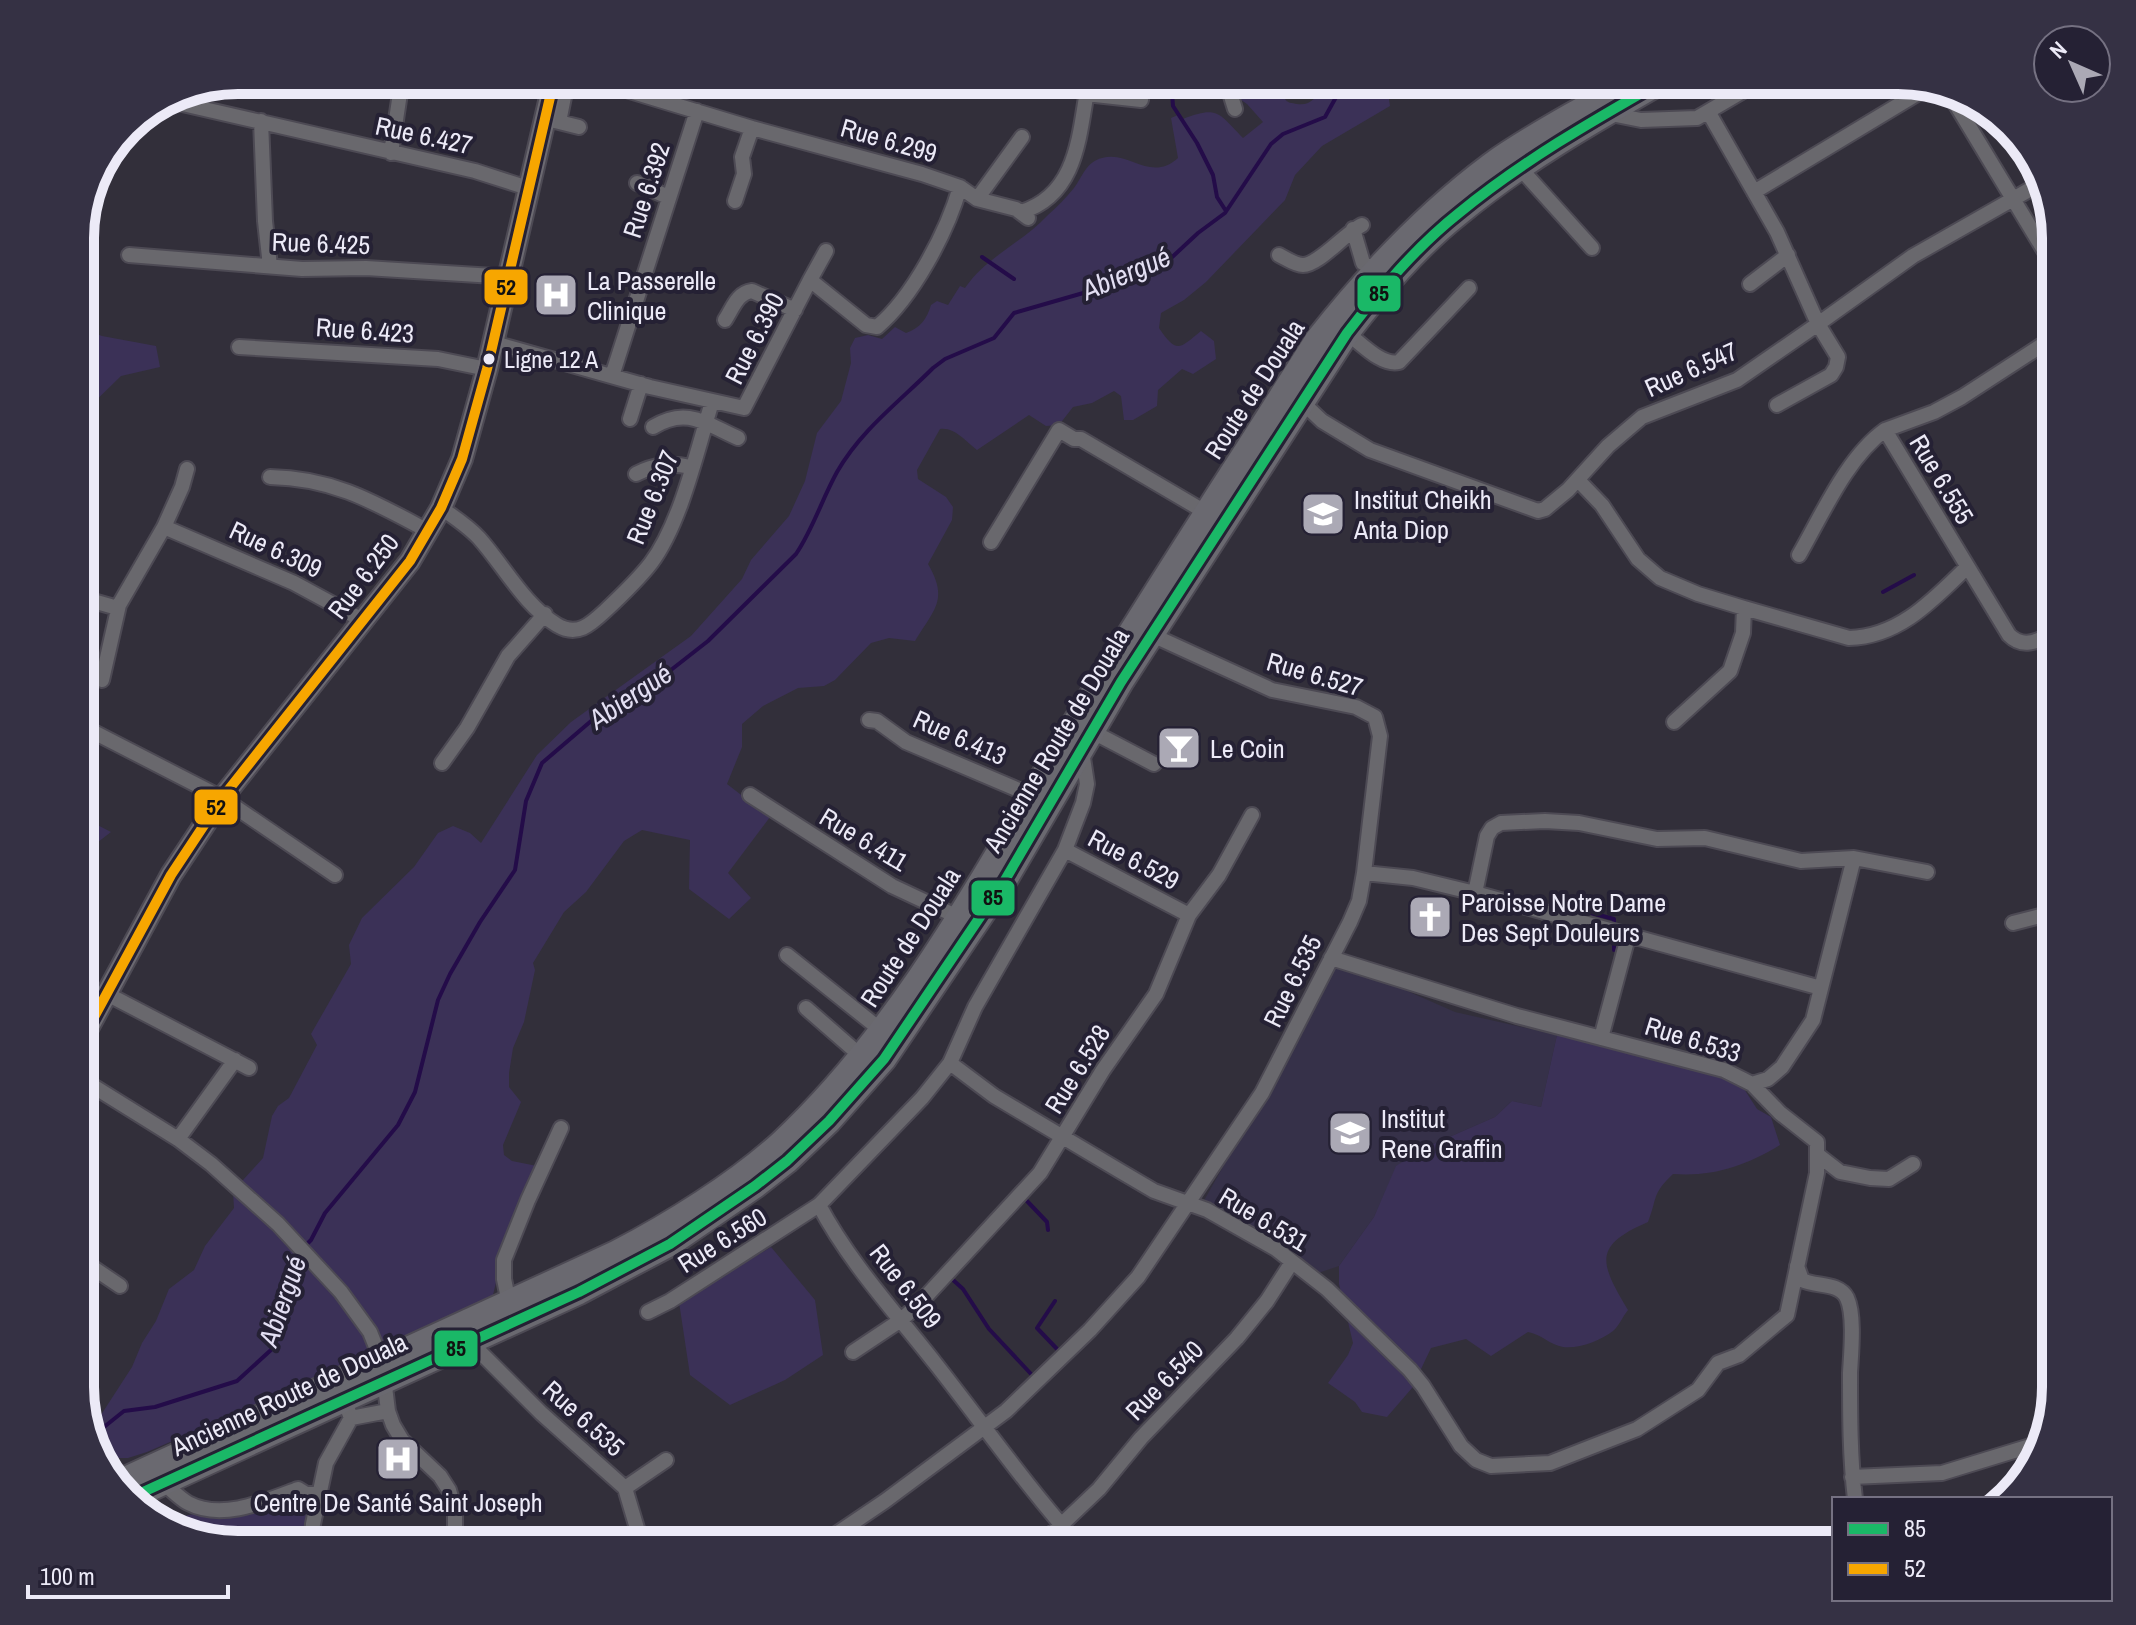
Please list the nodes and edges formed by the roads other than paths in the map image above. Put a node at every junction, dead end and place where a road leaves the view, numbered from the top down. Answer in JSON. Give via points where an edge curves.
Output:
{"nodes":[{"id":1,"x":400,"y":94,"type":"edge"},
{"id":2,"x":558,"y":94,"type":"edge"},
{"id":3,"x":645,"y":94,"type":"edge"},
{"id":4,"x":1087,"y":94,"type":"edge"},
{"id":5,"x":1117,"y":94,"type":"edge"},
{"id":6,"x":1230,"y":94,"type":"edge"},
{"id":7,"x":1608,"y":94,"type":"edge"},
{"id":8,"x":1639,"y":94,"type":"edge"},
{"id":9,"x":1740,"y":94,"type":"edge"},
{"id":10,"x":1915,"y":95,"type":"edge"},
{"id":11,"x":652,"y":96,"type":"joint"},
{"id":12,"x":1141,"y":100,"type":"dead end"},
{"id":13,"x":185,"y":104,"type":"edge"},
{"id":14,"x":1957,"y":107,"type":"edge"},
{"id":15,"x":1235,"y":109,"type":"dead end"},
{"id":16,"x":697,"y":111,"type":"junction"},
{"id":17,"x":1606,"y":113,"type":"junction"},
{"id":18,"x":1709,"y":113,"type":"junction"},
{"id":19,"x":552,"y":120,"type":"junction"},
{"id":20,"x":261,"y":121,"type":"junction"},
{"id":21,"x":579,"y":127,"type":"dead end"},
{"id":22,"x":752,"y":128,"type":"junction"},
{"id":23,"x":1022,"y":137,"type":"dead end"},
{"id":24,"x":391,"y":153,"type":"junction"},
{"id":25,"x":1520,"y":168,"type":"junction"},
{"id":26,"x":637,"y":183,"type":"dead end"},
{"id":27,"x":960,"y":187,"type":"junction"},
{"id":28,"x":531,"y":189,"type":"junction"},
{"id":29,"x":2033,"y":189,"type":"edge"},
{"id":30,"x":1754,"y":192,"type":"junction"},
{"id":31,"x":668,"y":197,"type":"junction"},
{"id":32,"x":977,"y":199,"type":"junction"},
{"id":33,"x":735,"y":201,"type":"dead end"},
{"id":34,"x":2014,"y":201,"type":"junction"},
{"id":35,"x":2042,"y":247,"type":"edge"},
{"id":36,"x":1592,"y":248,"type":"dead end"},
{"id":37,"x":826,"y":251,"type":"dead end"},
{"id":38,"x":129,"y":255,"type":"dead end"},
{"id":39,"x":1279,"y":255,"type":"dead end"},
{"id":40,"x":1788,"y":255,"type":"junction"},
{"id":41,"x":270,"y":266,"type":"junction"},
{"id":42,"x":1375,"y":269,"type":"junction"},
{"id":43,"x":510,"y":277,"type":"junction"},
{"id":44,"x":810,"y":280,"type":"junction"},
{"id":45,"x":1750,"y":284,"type":"dead end"},
{"id":46,"x":1469,"y":288,"type":"dead end"},
{"id":47,"x":795,"y":310,"type":"junction"},
{"id":48,"x":725,"y":320,"type":"dead end"},
{"id":49,"x":1818,"y":324,"type":"junction"},
{"id":50,"x":1347,"y":333,"type":"junction"},
{"id":51,"x":494,"y":343,"type":"junction"},
{"id":52,"x":2042,"y":345,"type":"edge"},
{"id":53,"x":239,"y":347,"type":"dead end"},
{"id":54,"x":487,"y":369,"type":"junction"},
{"id":55,"x":612,"y":376,"type":"junction"},
{"id":56,"x":641,"y":384,"type":"junction"},
{"id":57,"x":712,"y":402,"type":"junction"},
{"id":58,"x":1302,"y":402,"type":"junction"},
{"id":59,"x":1777,"y":405,"type":"dead end"},
{"id":60,"x":630,"y":419,"type":"dead end"},
{"id":61,"x":705,"y":423,"type":"junction"},
{"id":62,"x":653,"y":427,"type":"dead end"},
{"id":63,"x":1885,"y":430,"type":"junction"},
{"id":64,"x":738,"y":438,"type":"dead end"},
{"id":65,"x":691,"y":467,"type":"junction"},
{"id":66,"x":187,"y":469,"type":"dead end"},
{"id":67,"x":636,"y":474,"type":"dead end"},
{"id":68,"x":270,"y":477,"type":"dead end"},
{"id":69,"x":1578,"y":480,"type":"junction"},
{"id":70,"x":441,"y":508,"type":"junction"},
{"id":71,"x":1207,"y":513,"type":"junction"},
{"id":72,"x":164,"y":527,"type":"junction"},
{"id":73,"x":428,"y":531,"type":"junction"},
{"id":74,"x":991,"y":542,"type":"dead end"},
{"id":75,"x":1799,"y":555,"type":"dead end"},
{"id":76,"x":1967,"y":567,"type":"junction"},
{"id":77,"x":94,"y":601,"type":"edge"},
{"id":78,"x":119,"y":605,"type":"junction"},
{"id":79,"x":1744,"y":608,"type":"junction"},
{"id":80,"x":545,"y":614,"type":"junction"},
{"id":81,"x":364,"y":621,"type":"junction"},
{"id":82,"x":1152,"y":635,"type":"junction"},
{"id":83,"x":2042,"y":638,"type":"edge"},
{"id":84,"x":102,"y":680,"type":"dead end"},
{"id":85,"x":869,"y":720,"type":"dead end"},
{"id":86,"x":1674,"y":722,"type":"dead end"},
{"id":87,"x":94,"y":732,"type":"edge"},
{"id":88,"x":1079,"y":739,"type":"junction"},
{"id":89,"x":442,"y":763,"type":"dead end"},
{"id":90,"x":1154,"y":764,"type":"dead end"},
{"id":91,"x":750,"y":795,"type":"dead end"},
{"id":92,"x":1033,"y":796,"type":"junction"},
{"id":93,"x":222,"y":798,"type":"junction"},
{"id":94,"x":1252,"y":815,"type":"dead end"},
{"id":95,"x":1373,"y":816,"type":"joint"},
{"id":96,"x":1065,"y":850,"type":"junction"},
{"id":97,"x":1854,"y":858,"type":"junction"},
{"id":98,"x":1927,"y":872,"type":"dead end"},
{"id":99,"x":1364,"y":873,"type":"junction"},
{"id":100,"x":335,"y":875,"type":"dead end"},
{"id":101,"x":1475,"y":893,"type":"junction"},
{"id":102,"x":1189,"y":915,"type":"junction"},
{"id":103,"x":2042,"y":916,"type":"edge"},
{"id":104,"x":958,"y":917,"type":"junction"},
{"id":105,"x":2013,"y":923,"type":"dead end"},
{"id":106,"x":1628,"y":937,"type":"junction"},
{"id":107,"x":787,"y":955,"type":"dead end"},
{"id":108,"x":1331,"y":958,"type":"junction"},
{"id":109,"x":1821,"y":988,"type":"junction"},
{"id":110,"x":94,"y":996,"type":"edge"},
{"id":111,"x":105,"y":998,"type":"junction"},
{"id":112,"x":806,"y":1008,"type":"dead end"},
{"id":113,"x":94,"y":1018,"type":"edge"},
{"id":114,"x":882,"y":1031,"type":"junction"},
{"id":115,"x":1601,"y":1038,"type":"junction"},
{"id":116,"x":861,"y":1056,"type":"junction"},
{"id":117,"x":235,"y":1060,"type":"junction"},
{"id":118,"x":950,"y":1063,"type":"junction"},
{"id":119,"x":249,"y":1068,"type":"dead end"},
{"id":120,"x":1752,"y":1084,"type":"junction"},
{"id":121,"x":94,"y":1087,"type":"edge"},
{"id":122,"x":561,"y":1128,"type":"dead end"},
{"id":123,"x":1063,"y":1136,"type":"junction"},
{"id":124,"x":178,"y":1139,"type":"junction"},
{"id":125,"x":1818,"y":1155,"type":"junction"},
{"id":126,"x":1913,"y":1164,"type":"dead end"},
{"id":127,"x":1189,"y":1203,"type":"junction"},
{"id":128,"x":819,"y":1205,"type":"junction"},
{"id":129,"x":1292,"y":1262,"type":"junction"},
{"id":130,"x":1797,"y":1265,"type":"junction"},
{"id":131,"x":94,"y":1268,"type":"edge"},
{"id":132,"x":120,"y":1286,"type":"dead end"},
{"id":133,"x":509,"y":1303,"type":"junction"},
{"id":134,"x":648,"y":1312,"type":"dead end"},
{"id":135,"x":901,"y":1320,"type":"junction"},
{"id":136,"x":469,"y":1341,"type":"junction"},
{"id":137,"x":853,"y":1352,"type":"dead end"},
{"id":138,"x":384,"y":1371,"type":"junction"},
{"id":139,"x":348,"y":1408,"type":"junction"},
{"id":140,"x":388,"y":1411,"type":"junction"},
{"id":141,"x":985,"y":1427,"type":"junction"},
{"id":142,"x":2029,"y":1446,"type":"edge"},
{"id":143,"x":666,"y":1460,"type":"dead end"},
{"id":144,"x":1852,"y":1477,"type":"junction"},
{"id":145,"x":127,"y":1479,"type":"edge"},
{"id":146,"x":163,"y":1483,"type":"junction"},
{"id":147,"x":625,"y":1488,"type":"junction"},
{"id":148,"x":141,"y":1493,"type":"edge"},
{"id":149,"x":319,"y":1494,"type":"junction"},
{"id":150,"x":1855,"y":1497,"type":"edge"},
{"id":151,"x":1060,"y":1524,"type":"junction"},
{"id":152,"x":313,"y":1531,"type":"edge"},
{"id":153,"x":455,"y":1531,"type":"edge"},
{"id":154,"x":638,"y":1531,"type":"edge"},
{"id":155,"x":841,"y":1531,"type":"edge"},
{"id":156,"x":1053,"y":1531,"type":"edge"},
{"id":157,"x":1066,"y":1531,"type":"edge"}],
"edges":[{"from":1,"to":24,"type":"street"},
{"from":2,"to":19,"type":"main road","name":"Rue 6.250"},
{"from":3,"to":11,"type":"street","name":"Rue 6.299"},
{"from":4,"to":32,"type":"street","name":"Rue 6.299","via":[[1071,168],[1061,185],[1025,215]]},
{"from":5,"to":12,"type":"street"},
{"from":6,"to":15,"type":"street"},
{"from":7,"to":42,"type":"main road","name":"Route de Douala","via":[[1490,166]]},
{"from":8,"to":17,"type":"main road","name":"Ancienne Route de Douala"},
{"from":9,"to":18,"type":"street"},
{"from":10,"to":30,"type":"street"},
{"from":11,"to":16,"type":"street","name":"Rue 6.299"},
{"from":13,"to":20,"type":"street","name":"Rue 6.427"},
{"from":14,"to":34,"type":"street"},
{"from":16,"to":22,"type":"street","name":"Rue 6.299"},
{"from":16,"to":31,"type":"street","name":"Rue 6.392"},
{"from":17,"to":18,"type":"street","via":[[1658,121]]},
{"from":17,"to":25,"type":"main road","name":"Ancienne Route de Douala"},
{"from":18,"to":30,"type":"street"},
{"from":19,"to":21,"type":"street"},
{"from":19,"to":28,"type":"main road","name":"Rue 6.250"},
{"from":20,"to":24,"type":"street","name":"Rue 6.427"},
{"from":20,"to":41,"type":"street"},
{"from":22,"to":27,"type":"street","name":"Rue 6.299"},
{"from":22,"to":33,"type":"street"},
{"from":23,"to":32,"type":"street"},
{"from":24,"to":28,"type":"street","name":"Rue 6.427"},
{"from":25,"to":36,"type":"street"},
{"from":25,"to":50,"type":"main road","name":"Ancienne Route de Douala","via":[[1456,215],[1406,262]]},
{"from":26,"to":31,"type":"street"},
{"from":27,"to":32,"type":"street","name":"Rue 6.299"},
{"from":27,"to":44,"type":"street","name":"Rue 6.390","via":[[932,254],[893,314],[877,327],[866,325]]},
{"from":28,"to":43,"type":"main road","name":"Rue 6.250"},
{"from":29,"to":34,"type":"street","name":"Rue 6.547"},
{"from":30,"to":40,"type":"street"},
{"from":31,"to":55,"type":"street","name":"Rue 6.392"},
{"from":34,"to":35,"type":"street"},
{"from":34,"to":49,"type":"street","name":"Rue 6.547","via":[[1913,256]]},
{"from":37,"to":44,"type":"street"},
{"from":38,"to":41,"type":"street","name":"Rue 6.425"},
{"from":39,"to":42,"type":"street","via":[[1300,266],[1310,264],[1358,227],[1363,263]]},
{"from":40,"to":45,"type":"street"},
{"from":40,"to":49,"type":"street"},
{"from":41,"to":43,"type":"street","name":"Rue 6.425"},
{"from":42,"to":71,"type":"main road","name":"Route de Douala","via":[[1317,340]]},
{"from":43,"to":51,"type":"main road","name":"Rue 6.250"},
{"from":44,"to":47,"type":"street","name":"Rue 6.390"},
{"from":46,"to":50,"type":"street","via":[[1399,362],[1382,360]]},
{"from":47,"to":48,"type":"street","via":[[752,291],[739,296]]},
{"from":47,"to":57,"type":"street","name":"Rue 6.390","via":[[748,404],[740,408]]},
{"from":49,"to":59,"type":"street","via":[[1838,357],[1836,367],[1831,375]]},
{"from":49,"to":69,"type":"street","name":"Rue 6.547","via":[[1737,380],[1642,417]]},
{"from":50,"to":58,"type":"main road","name":"Ancienne Route de Douala"},
{"from":51,"to":54,"type":"main road","name":"Rue 6.250"},
{"from":51,"to":55,"type":"street","name":"Rue 6.390"},
{"from":52,"to":63,"type":"street","name":"Rue 6.555","via":[[1975,390]]},
{"from":53,"to":54,"type":"street","name":"Rue 6.423","via":[[438,359]]},
{"from":54,"to":70,"type":"main road","name":"Rue 6.250","via":[[462,459]]},
{"from":55,"to":56,"type":"street","name":"Rue 6.390"},
{"from":56,"to":57,"type":"street","name":"Rue 6.390"},
{"from":56,"to":60,"type":"street"},
{"from":57,"to":61,"type":"street","name":"Rue 6.307"},
{"from":58,"to":69,"type":"street","name":"Rue 6.547","via":[[1370,450],[1529,509],[1545,509]]},
{"from":58,"to":82,"type":"main road","name":"Ancienne Route de Douala"},
{"from":61,"to":62,"type":"street","via":[[685,416]]},
{"from":61,"to":64,"type":"street"},
{"from":61,"to":65,"type":"street","name":"Rue 6.307"},
{"from":63,"to":75,"type":"street","via":[[1850,469]]},
{"from":63,"to":76,"type":"street","name":"Rue 6.555"},
{"from":65,"to":67,"type":"street","via":[[657,466]]},
{"from":65,"to":80,"type":"street","name":"Rue 6.307","via":[[665,540],[623,593],[581,629],[570,631]]},
{"from":66,"to":72,"type":"street"},
{"from":68,"to":73,"type":"street","via":[[309,479],[346,489]]},
{"from":69,"to":79,"type":"street","via":[[1596,497],[1638,559],[1660,578]]},
{"from":70,"to":73,"type":"main road","name":"Rue 6.250"},
{"from":70,"to":80,"type":"street","name":"Rue 6.307","via":[[479,538]]},
{"from":71,"to":74,"type":"street","via":[[1059,430]]},
{"from":71,"to":88,"type":"main road","name":"Route de Douala"},
{"from":72,"to":78,"type":"street"},
{"from":72,"to":81,"type":"street","name":"Rue 6.309","via":[[294,583]]},
{"from":73,"to":81,"type":"main road","name":"Rue 6.250"},
{"from":76,"to":79,"type":"street","via":[[1911,617],[1861,638]]},
{"from":76,"to":83,"type":"street","name":"Rue 6.555","via":[[2016,642]]},
{"from":77,"to":78,"type":"street"},
{"from":78,"to":84,"type":"street"},
{"from":79,"to":86,"type":"street","via":[[1743,633],[1730,671]]},
{"from":80,"to":89,"type":"street","via":[[508,656]]},
{"from":81,"to":93,"type":"main road","name":"Rue 6.250"},
{"from":82,"to":88,"type":"main road","name":"Ancienne Route de Douala"},
{"from":82,"to":95,"type":"street","name":"Rue 6.527","via":[[1272,690],[1356,707],[1375,717],[1380,736]]},
{"from":85,"to":92,"type":"street","name":"Rue 6.413","via":[[906,742]]},
{"from":87,"to":93,"type":"street"},
{"from":88,"to":90,"type":"street"},
{"from":88,"to":92,"type":"main road","name":"Route de Douala"},
{"from":88,"to":96,"type":"street","name":"Rue 6.529","via":[[1087,784]]},
{"from":88,"to":136,"type":"main road","name":"Ancienne Route de Douala","via":[[1005,880],[884,1059],[829,1121],[755,1186],[670,1244]]},
{"from":91,"to":104,"type":"street","name":"Rue 6.411","via":[[892,886]]},
{"from":92,"to":104,"type":"main road","name":"Route de Douala"},
{"from":93,"to":100,"type":"street"},
{"from":93,"to":111,"type":"main road","name":"Rue 6.250","via":[[171,875]]},
{"from":94,"to":102,"type":"street","name":"Rue 6.528","via":[[1219,875]]},
{"from":95,"to":99,"type":"street","name":"Rue 6.535"},
{"from":96,"to":102,"type":"street","name":"Rue 6.529"},
{"from":96,"to":118,"type":"street","via":[[975,1007]]},
{"from":97,"to":98,"type":"street"},
{"from":97,"to":101,"type":"street","via":[[1801,861],[1705,838],[1657,839],[1579,823],[1501,823],[1487,836]]},
{"from":97,"to":109,"type":"street"},
{"from":99,"to":101,"type":"street"},
{"from":99,"to":108,"type":"street","name":"Rue 6.535","via":[[1359,901]]},
{"from":101,"to":106,"type":"street"},
{"from":102,"to":123,"type":"street","name":"Rue 6.528","via":[[1156,994]]},
{"from":103,"to":105,"type":"street"},
{"from":104,"to":114,"type":"main road","name":"Route de Douala"},
{"from":106,"to":109,"type":"street"},
{"from":106,"to":115,"type":"street"},
{"from":107,"to":114,"type":"street"},
{"from":108,"to":115,"type":"street","name":"Rue 6.533"},
{"from":108,"to":127,"type":"street","name":"Rue 6.535","via":[[1262,1093]]},
{"from":109,"to":120,"type":"street","via":[[1813,1020],[1782,1067]]},
{"from":110,"to":111,"type":"street"},
{"from":111,"to":113,"type":"main road","name":"Rue 6.250"},
{"from":111,"to":117,"type":"street"},
{"from":112,"to":116,"type":"street"},
{"from":114,"to":116,"type":"main road","name":"Route de Douala"},
{"from":115,"to":120,"type":"street","name":"Rue 6.533","via":[[1724,1070]]},
{"from":116,"to":133,"type":"main road","name":"Route de Douala","via":[[820,1105],[749,1170],[642,1240]]},
{"from":117,"to":119,"type":"street"},
{"from":117,"to":124,"type":"street"},
{"from":118,"to":123,"type":"street","name":"Rue 6.531"},
{"from":118,"to":128,"type":"street"},
{"from":120,"to":125,"type":"street","name":"Rue 6.533","via":[[1817,1142]]},
{"from":121,"to":124,"type":"street"},
{"from":122,"to":133,"type":"street","via":[[504,1260]]},
{"from":123,"to":127,"type":"street","name":"Rue 6.531","via":[[1154,1191]]},
{"from":123,"to":135,"type":"street","name":"Rue 6.528","via":[[1024,1192]]},
{"from":124,"to":138,"type":"street","via":[[317,1263],[370,1332]]},
{"from":125,"to":126,"type":"street","via":[[1840,1172],[1870,1178],[1889,1179]]},
{"from":125,"to":130,"type":"street"},
{"from":127,"to":129,"type":"street","name":"Rue 6.531"},
{"from":127,"to":141,"type":"street","name":"Rue 6.535","via":[[1151,1261],[1114,1304]]},
{"from":128,"to":134,"type":"street","name":"Rue 6.560"},
{"from":128,"to":135,"type":"street","name":"Rue 6.509"},
{"from":129,"to":130,"type":"street","name":"Rue 6.531","via":[[1410,1370],[1461,1446],[1491,1466],[1550,1463],[1637,1429],[1698,1390],[1718,1363],[1739,1355],[1787,1315]]},
{"from":129,"to":151,"type":"street","name":"Rue 6.540","via":[[1237,1338],[1099,1489]]},
{"from":130,"to":144,"type":"street","via":[[1802,1280],[1840,1290],[1848,1299]]},
{"from":131,"to":132,"type":"street"},
{"from":133,"to":138,"type":"main road","name":"Route de Douala"},
{"from":135,"to":137,"type":"street","name":"Rue 6.528"},
{"from":135,"to":141,"type":"street","name":"Rue 6.509"},
{"from":136,"to":138,"type":"main road","name":"Ancienne Route de Douala"},
{"from":136,"to":147,"type":"street","name":"Rue 6.535"},
{"from":138,"to":139,"type":"main road","name":"Ancienne Route de Douala"},
{"from":138,"to":140,"type":"street"},
{"from":138,"to":145,"type":"main road","name":"Route de Douala"},
{"from":139,"to":140,"type":"street"},
{"from":139,"to":146,"type":"main road","name":"Ancienne Route de Douala"},
{"from":139,"to":149,"type":"street"},
{"from":140,"to":153,"type":"street","via":[[402,1440],[449,1490]]},
{"from":141,"to":151,"type":"street","name":"Rue 6.509"},
{"from":141,"to":155,"type":"street","name":"Rue 6.535"},
{"from":142,"to":144,"type":"street","via":[[1942,1473]]},
{"from":143,"to":147,"type":"street"},
{"from":144,"to":150,"type":"street"},
{"from":146,"to":148,"type":"main road","name":"Ancienne Route de Douala"},
{"from":146,"to":149,"type":"street","via":[[188,1503],[210,1509],[240,1508],[298,1489]]},
{"from":147,"to":154,"type":"street","name":"Rue 6.535"},
{"from":149,"to":152,"type":"street"},
{"from":151,"to":156,"type":"street","name":"Rue 6.540"},
{"from":151,"to":157,"type":"street","name":"Rue 6.509"}]}
